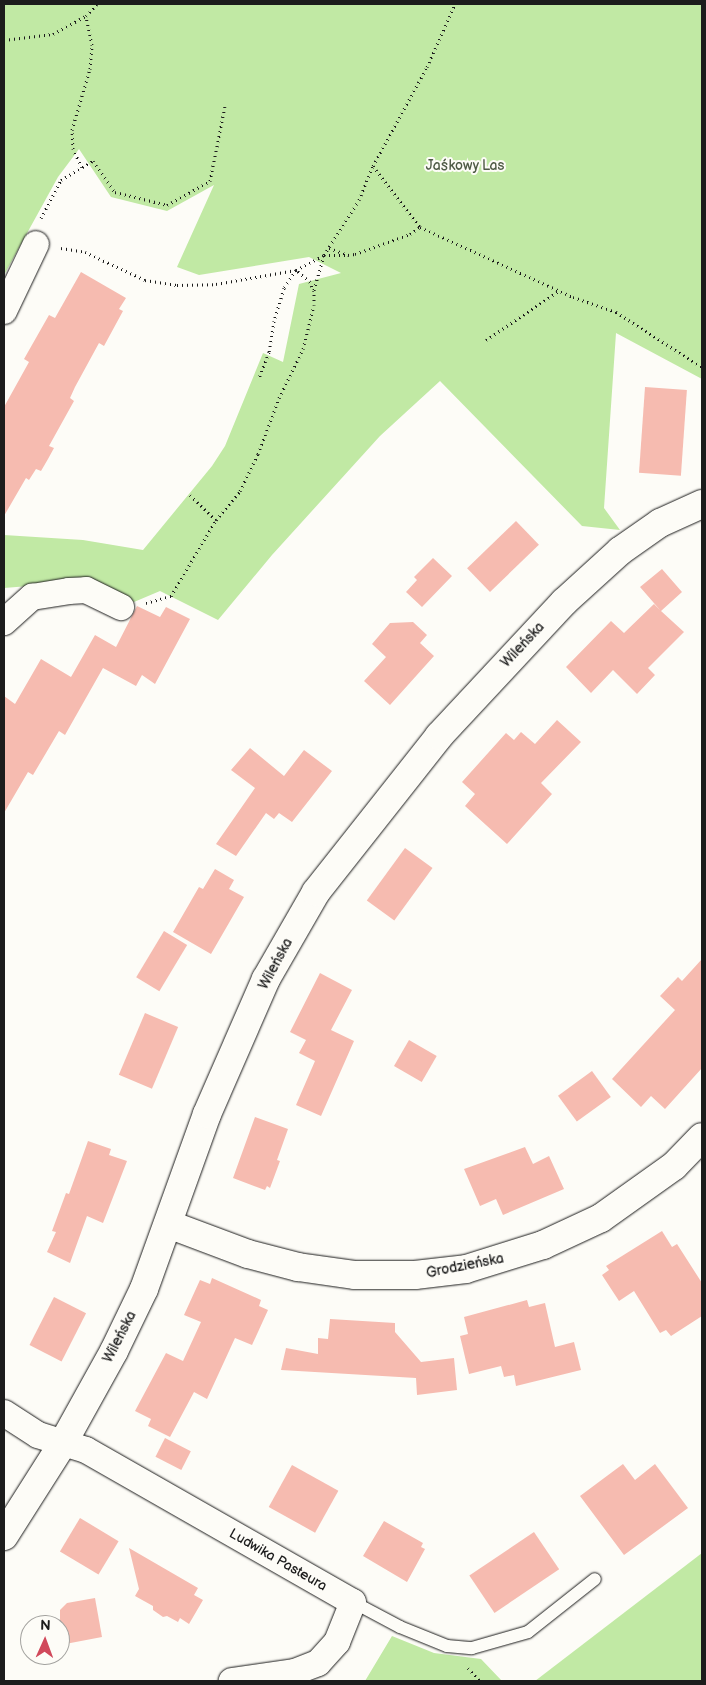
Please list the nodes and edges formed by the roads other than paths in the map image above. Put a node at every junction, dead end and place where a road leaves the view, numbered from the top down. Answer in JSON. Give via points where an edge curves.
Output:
{"nodes":[{"id":1,"x":38,"y":232,"type":"road end"},
{"id":2,"x":4,"y":310,"type":"edge"},
{"id":3,"x":702,"y":504,"type":"edge"},
{"id":4,"x":121,"y":607,"type":"road end"},
{"id":5,"x":4,"y":622,"type":"edge"},
{"id":6,"x":702,"y":1137,"type":"edge"},
{"id":7,"x":168,"y":1224,"type":"junction"},
{"id":8,"x":4,"y":1413,"type":"edge"},
{"id":9,"x":63,"y":1443,"type":"junction"},
{"id":10,"x":4,"y":1536,"type":"edge"},
{"id":11,"x":595,"y":1579,"type":"dead end"},
{"id":12,"x":353,"y":1602,"type":"junction"},
{"id":13,"x":232,"y":1681,"type":"edge"}],
"edges":[{"from":1,"to":2,"type":"street"},
{"from":3,"to":7,"type":"street","name":"Wileńska","via":[[660,523],[620,551],[564,602],[439,736],[356,837],[316,892],[266,979],[207,1114]]},
{"from":4,"to":5,"type":"street","via":[[86,590],[69,591],[32,597]]},
{"from":6,"to":7,"type":"street","name":"Grodzieńska","via":[[674,1166],[601,1218],[543,1246],[466,1269],[355,1275],[298,1267],[248,1254]]},
{"from":7,"to":9,"type":"street","name":"Wileńska","via":[[139,1298]]},
{"from":8,"to":9,"type":"street","name":"Ludwika Pasteura","via":[[38,1435]]},
{"from":9,"to":10,"type":"street","name":"Wileńska"},
{"from":9,"to":12,"type":"street","name":"Ludwika Pasteura","via":[[86,1450]]},
{"from":11,"to":12,"type":"lane","via":[[528,1632],[472,1648],[448,1646],[400,1628]]},
{"from":12,"to":13,"type":"street","via":[[337,1642],[318,1663],[294,1672]]}]}
